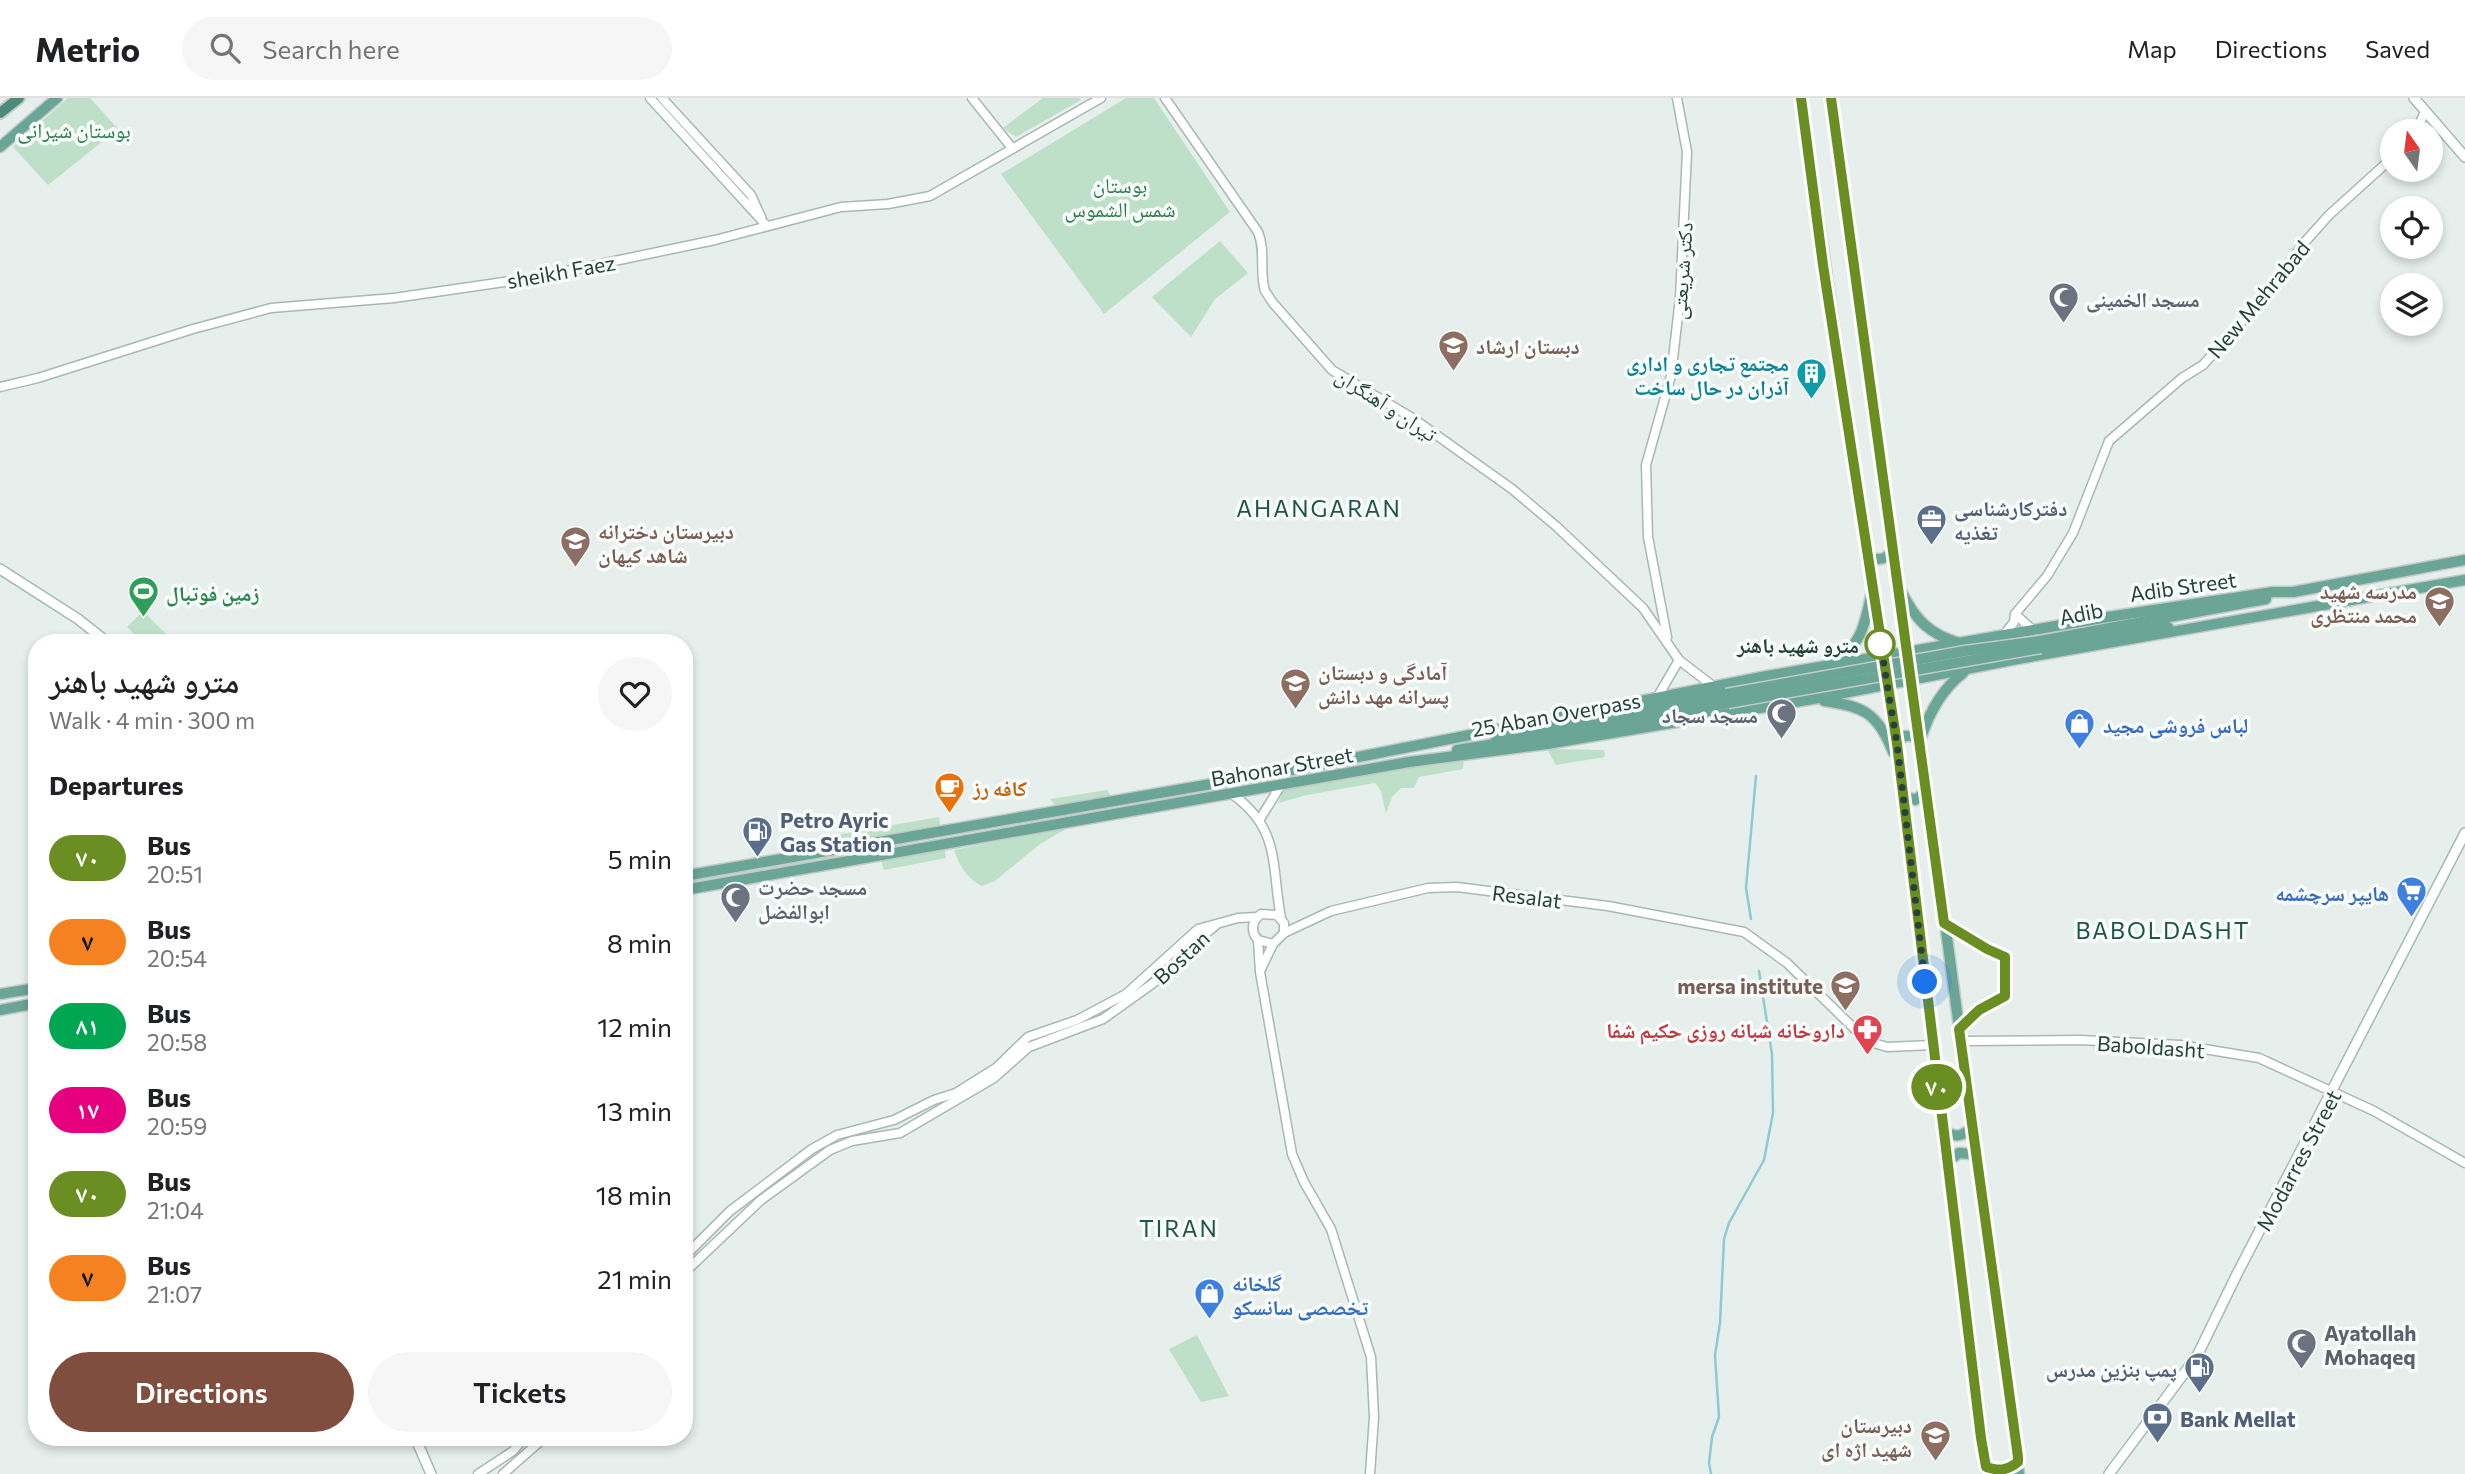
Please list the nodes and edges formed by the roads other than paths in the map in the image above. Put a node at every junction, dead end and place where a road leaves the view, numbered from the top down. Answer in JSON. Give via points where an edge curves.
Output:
{"nodes":[{"id":1,"x":19,"y":98,"type":"edge"},
{"id":2,"x":57,"y":98,"type":"edge"},
{"id":3,"x":650,"y":98,"type":"edge"},
{"id":4,"x":662,"y":98,"type":"edge"},
{"id":5,"x":972,"y":98,"type":"edge"},
{"id":6,"x":1101,"y":98,"type":"edge"},
{"id":7,"x":1165,"y":98,"type":"edge"},
{"id":8,"x":1677,"y":98,"type":"edge"},
{"id":9,"x":1801,"y":98,"type":"edge"},
{"id":10,"x":1831,"y":98,"type":"edge"},
{"id":11,"x":2414,"y":98,"type":"edge"},
{"id":12,"x":2425,"y":112,"type":"junction"},
{"id":13,"x":0,"y":113,"type":"edge"},
{"id":14,"x":2422,"y":119,"type":"edge"},
{"id":15,"x":0,"y":147,"type":"edge"},
{"id":16,"x":1012,"y":148,"type":"junction"},
{"id":17,"x":2465,"y":157,"type":"edge"},
{"id":18,"x":2380,"y":169,"type":"edge"},
{"id":19,"x":766,"y":225,"type":"junction"},
{"id":20,"x":0,"y":387,"type":"edge"},
{"id":21,"x":1893,"y":549,"type":"junction"},
{"id":22,"x":1868,"y":552,"type":"junction"},
{"id":23,"x":2465,"y":560,"type":"edge"},
{"id":24,"x":0,"y":569,"type":"edge"},
{"id":25,"x":2465,"y":580,"type":"edge"},
{"id":26,"x":1898,"y":585,"type":"junction"},
{"id":27,"x":1872,"y":589,"type":"junction"},
{"id":28,"x":2293,"y":592,"type":"junction"},
{"id":29,"x":2294,"y":611,"type":"junction"},
{"id":30,"x":2015,"y":614,"type":"junction"},
{"id":31,"x":2034,"y":631,"type":"junction"},
{"id":32,"x":97,"y":634,"type":"edge"},
{"id":33,"x":2003,"y":636,"type":"junction"},
{"id":34,"x":1963,"y":644,"type":"junction"},
{"id":35,"x":1671,"y":648,"type":"junction"},
{"id":36,"x":2041,"y":648,"type":"joint"},
{"id":37,"x":1908,"y":653,"type":"junction"},
{"id":38,"x":1882,"y":656,"type":"junction"},
{"id":39,"x":1679,"y":660,"type":"junction"},
{"id":40,"x":2012,"y":660,"type":"junction"},
{"id":41,"x":1818,"y":667,"type":"junction"},
{"id":42,"x":1968,"y":670,"type":"junction"},
{"id":43,"x":1767,"y":676,"type":"junction"},
{"id":44,"x":1912,"y":681,"type":"junction"},
{"id":45,"x":1886,"y":685,"type":"junction"},
{"id":46,"x":1713,"y":686,"type":"junction"},
{"id":47,"x":1658,"y":696,"type":"junction"},
{"id":48,"x":1813,"y":699,"type":"junction"},
{"id":49,"x":1778,"y":704,"type":"junction"},
{"id":50,"x":1920,"y":742,"type":"junction"},
{"id":51,"x":1432,"y":743,"type":"junction"},
{"id":52,"x":1897,"y":744,"type":"junction"},
{"id":53,"x":1409,"y":762,"type":"junction"},
{"id":54,"x":1899,"y":767,"type":"junction"},
{"id":55,"x":1281,"y":785,"type":"junction"},
{"id":56,"x":1927,"y":792,"type":"junction"},
{"id":57,"x":1232,"y":794,"type":"junction"},
{"id":58,"x":1903,"y":795,"type":"junction"},
{"id":59,"x":1260,"y":819,"type":"junction"},
{"id":60,"x":2465,"y":833,"type":"edge"},
{"id":61,"x":922,"y":834,"type":"junction"},
{"id":62,"x":909,"y":851,"type":"junction"},
{"id":63,"x":693,"y":874,"type":"edge"},
{"id":64,"x":693,"y":888,"type":"edge"},
{"id":65,"x":1276,"y":893,"type":"junction"},
{"id":66,"x":1267,"y":912,"type":"junction"},
{"id":67,"x":1257,"y":917,"type":"junction"},
{"id":68,"x":1238,"y":918,"type":"junction"},
{"id":69,"x":1311,"y":919,"type":"junction"},
{"id":70,"x":1282,"y":920,"type":"junction"},
{"id":71,"x":1214,"y":926,"type":"junction"},
{"id":72,"x":1252,"y":932,"type":"junction"},
{"id":73,"x":1284,"y":933,"type":"junction"},
{"id":74,"x":1258,"y":940,"type":"junction"},
{"id":75,"x":1273,"y":944,"type":"junction"},
{"id":76,"x":1260,"y":972,"type":"junction"},
{"id":77,"x":28,"y":989,"type":"edge"},
{"id":78,"x":0,"y":994,"type":"edge"},
{"id":79,"x":28,"y":1005,"type":"edge"},
{"id":80,"x":0,"y":1010,"type":"edge"},
{"id":81,"x":1961,"y":1041,"type":"junction"},
{"id":82,"x":1932,"y":1045,"type":"junction"},
{"id":83,"x":2333,"y":1093,"type":"junction"},
{"id":84,"x":1972,"y":1126,"type":"junction"},
{"id":85,"x":1943,"y":1129,"type":"junction"},
{"id":86,"x":1977,"y":1160,"type":"junction"},
{"id":87,"x":1947,"y":1161,"type":"junction"},
{"id":88,"x":2465,"y":1163,"type":"edge"},
{"id":89,"x":693,"y":1248,"type":"edge"},
{"id":90,"x":693,"y":1264,"type":"edge"},
{"id":91,"x":419,"y":1446,"type":"edge"},
{"id":92,"x":517,"y":1446,"type":"edge"},
{"id":93,"x":535,"y":1446,"type":"edge"},
{"id":94,"x":2018,"y":1462,"type":"junction"},
{"id":95,"x":1986,"y":1470,"type":"edge"},
{"id":96,"x":430,"y":1474,"type":"edge"},
{"id":97,"x":478,"y":1474,"type":"edge"},
{"id":98,"x":503,"y":1474,"type":"edge"},
{"id":99,"x":1370,"y":1474,"type":"edge"},
{"id":100,"x":2019,"y":1474,"type":"edge"},
{"id":101,"x":2109,"y":1474,"type":"edge"}],
"edges":[{"from":1,"to":13,"type":"highway"},
{"from":2,"to":15,"type":"main road"},
{"from":3,"to":19,"type":"street"},
{"from":4,"to":19,"type":"street","via":[[751,195]]},
{"from":5,"to":16,"type":"street"},
{"from":6,"to":16,"type":"street","name":"sheikh Faez"},
{"from":7,"to":35,"type":"street","name":"تیران و آهنگران","via":[[1258,232],[1265,290],[1313,350],[1332,370],[1414,419],[1512,489],[1615,579]]},
{"from":8,"to":35,"type":"street","name":"دکتر شریعتی","via":[[1687,152],[1680,298],[1671,376],[1646,465],[1645,488],[1648,537]]},
{"from":9,"to":22,"type":"main road"},
{"from":10,"to":21,"type":"main road"},
{"from":11,"to":12,"type":"main road"},
{"from":12,"to":14,"type":"street"},
{"from":12,"to":17,"type":"main road"},
{"from":16,"to":19,"type":"street","name":"sheikh Faez","via":[[930,196],[841,207]]},
{"from":18,"to":30,"type":"street","name":"New Mehrabad","via":[[2324,220],[2203,365],[2109,440],[2073,533],[2047,576]]},
{"from":19,"to":20,"type":"street","name":"sheikh Faez","via":[[538,277],[394,298],[260,310]]},
{"from":21,"to":22,"type":"main road","via":[[1883,559],[1871,558]]},
{"from":21,"to":26,"type":"main road"},
{"from":22,"to":27,"type":"main road"},
{"from":23,"to":28,"type":"main road","name":"Adib Street"},
{"from":24,"to":32,"type":"main road"},
{"from":25,"to":29,"type":"main road","name":"Adib Street"},
{"from":26,"to":34,"type":"main road","via":[[1922,625]]},
{"from":26,"to":37,"type":"main road"},
{"from":27,"to":38,"type":"main road"},
{"from":27,"to":41,"type":"main road","via":[[1864,629],[1855,645]]},
{"from":28,"to":31,"type":"main road","name":"Adib Street"},
{"from":28,"to":51,"type":"main road","name":"Adib","bridge":true,"via":[[2237,606],[1811,678],[1556,727]]},
{"from":29,"to":36,"type":"main road","name":"Adib","via":[[2247,614]]},
{"from":29,"to":40,"type":"main road","name":"Adib Street"},
{"from":30,"to":31,"type":"street"},
{"from":30,"to":33,"type":"street","name":"New Mehrabad"},
{"from":31,"to":33,"type":"main road","name":"Adib Street"},
{"from":33,"to":34,"type":"main road","name":"Adib Street"},
{"from":33,"to":40,"type":"main road","via":[[1996,649],[2004,659]]},
{"from":34,"to":37,"type":"main road","name":"Adib Street"},
{"from":35,"to":39,"type":"street","name":"تیران و آهنگران"},
{"from":36,"to":53,"type":"main road","name":"25 Aban Overpass","bridge":true},
{"from":37,"to":38,"type":"main road","name":"Adib Street"},
{"from":37,"to":44,"type":"main road"},
{"from":38,"to":41,"type":"main road","name":"Bahonar Street"},
{"from":38,"to":45,"type":"main road"},
{"from":39,"to":46,"type":"street","name":"تیران و آهنگران"},
{"from":39,"to":47,"type":"street"},
{"from":40,"to":42,"type":"main road","name":"Adib Street"},
{"from":41,"to":43,"type":"main road","name":"Bahonar Street"},
{"from":42,"to":44,"type":"main road","name":"Adib Street"},
{"from":42,"to":50,"type":"main road","via":[[1950,684],[1929,713]]},
{"from":43,"to":46,"type":"main road","name":"Bahonar Street"},
{"from":43,"to":49,"type":"main road","via":[[1785,689]]},
{"from":44,"to":45,"type":"main road","name":"Adib Street"},
{"from":44,"to":50,"type":"main road"},
{"from":45,"to":48,"type":"main road","name":"Bahonar Street"},
{"from":45,"to":52,"type":"main road"},
{"from":46,"to":47,"type":"main road","name":"Bahonar Street"},
{"from":47,"to":51,"type":"main road","name":"Bahonar Street"},
{"from":48,"to":49,"type":"main road","name":"Bahonar Street"},
{"from":48,"to":54,"type":"main road","via":[[1852,704],[1867,713],[1888,737]]},
{"from":49,"to":53,"type":"main road","name":"Bahonar Street","via":[[1547,744]]},
{"from":50,"to":52,"type":"main road","via":[[1904,736]]},
{"from":50,"to":56,"type":"main road"},
{"from":51,"to":61,"type":"main road","name":"Bahonar Street"},
{"from":52,"to":54,"type":"main road"},
{"from":53,"to":55,"type":"main road","name":"Bahonar Street"},
{"from":54,"to":58,"type":"main road"},
{"from":55,"to":57,"type":"main road","name":"Bahonar Street"},
{"from":55,"to":59,"type":"street"},
{"from":56,"to":58,"type":"main road","via":[[1915,800]]},
{"from":56,"to":81,"type":"main road"},
{"from":57,"to":59,"type":"street"},
{"from":57,"to":62,"type":"main road","name":"Bahonar Street"},
{"from":58,"to":82,"type":"main road"},
{"from":59,"to":65,"type":"street","via":[[1272,848]]},
{"from":60,"to":83,"type":"main road","name":"Modarres Street"},
{"from":61,"to":62,"type":"main road","via":[[929,837],[928,842]]},
{"from":61,"to":63,"type":"main road","name":"Bahonar Street"},
{"from":62,"to":64,"type":"main road","name":"Bahonar Street"},
{"from":65,"to":66,"type":"street"},
{"from":65,"to":70,"type":"street"},
{"from":66,"to":67,"type":"street"},
{"from":66,"to":70,"type":"street"},
{"from":67,"to":68,"type":"street"},
{"from":67,"to":72,"type":"street"},
{"from":68,"to":71,"type":"street"},
{"from":68,"to":72,"type":"street"},
{"from":69,"to":70,"type":"street"},
{"from":69,"to":73,"type":"street"},
{"from":69,"to":82,"type":"street","name":"Resalat","via":[[1398,893],[1457,887],[1608,906],[1744,932],[1787,963],[1867,1041],[1886,1047]]},
{"from":70,"to":73,"type":"street"},
{"from":71,"to":89,"type":"street","name":"Bostan","via":[[1198,929],[1126,994],[1077,1020],[1028,1037],[996,1068],[956,1093],[894,1120],[838,1135],[812,1149],[730,1211]]},
{"from":71,"to":90,"type":"street","name":"Bostan","via":[[1160,979],[1103,1019],[1029,1047],[994,1078],[900,1133],[852,1141],[830,1150],[761,1200]]},
{"from":72,"to":74,"type":"street"},
{"from":73,"to":75,"type":"street"},
{"from":74,"to":75,"type":"street"},
{"from":74,"to":76,"type":"street"},
{"from":75,"to":76,"type":"street"},
{"from":76,"to":99,"type":"street","via":[[1292,1154],[1331,1228],[1371,1357],[1374,1418]]},
{"from":77,"to":78,"type":"main road"},
{"from":79,"to":80,"type":"main road"},
{"from":81,"to":83,"type":"street","name":"Baboldasht","via":[[2080,1040],[2185,1046],[2259,1058]]},
{"from":81,"to":84,"type":"main road"},
{"from":82,"to":85,"type":"main road"},
{"from":83,"to":88,"type":"street","name":"Baboldasht"},
{"from":83,"to":101,"type":"main road","name":"Modarres Street","via":[[2197,1356]]},
{"from":84,"to":85,"type":"main road","via":[[1959,1136]]},
{"from":84,"to":86,"type":"main road"},
{"from":85,"to":87,"type":"main road"},
{"from":86,"to":87,"type":"main road","via":[[1959,1153]]},
{"from":86,"to":94,"type":"main road"},
{"from":87,"to":95,"type":"main road"},
{"from":91,"to":96,"type":"main road"},
{"from":92,"to":97,"type":"street"},
{"from":93,"to":98,"type":"street"},
{"from":94,"to":95,"type":"main road","via":[[2009,1469]]},
{"from":94,"to":100,"type":"main road"}]}
